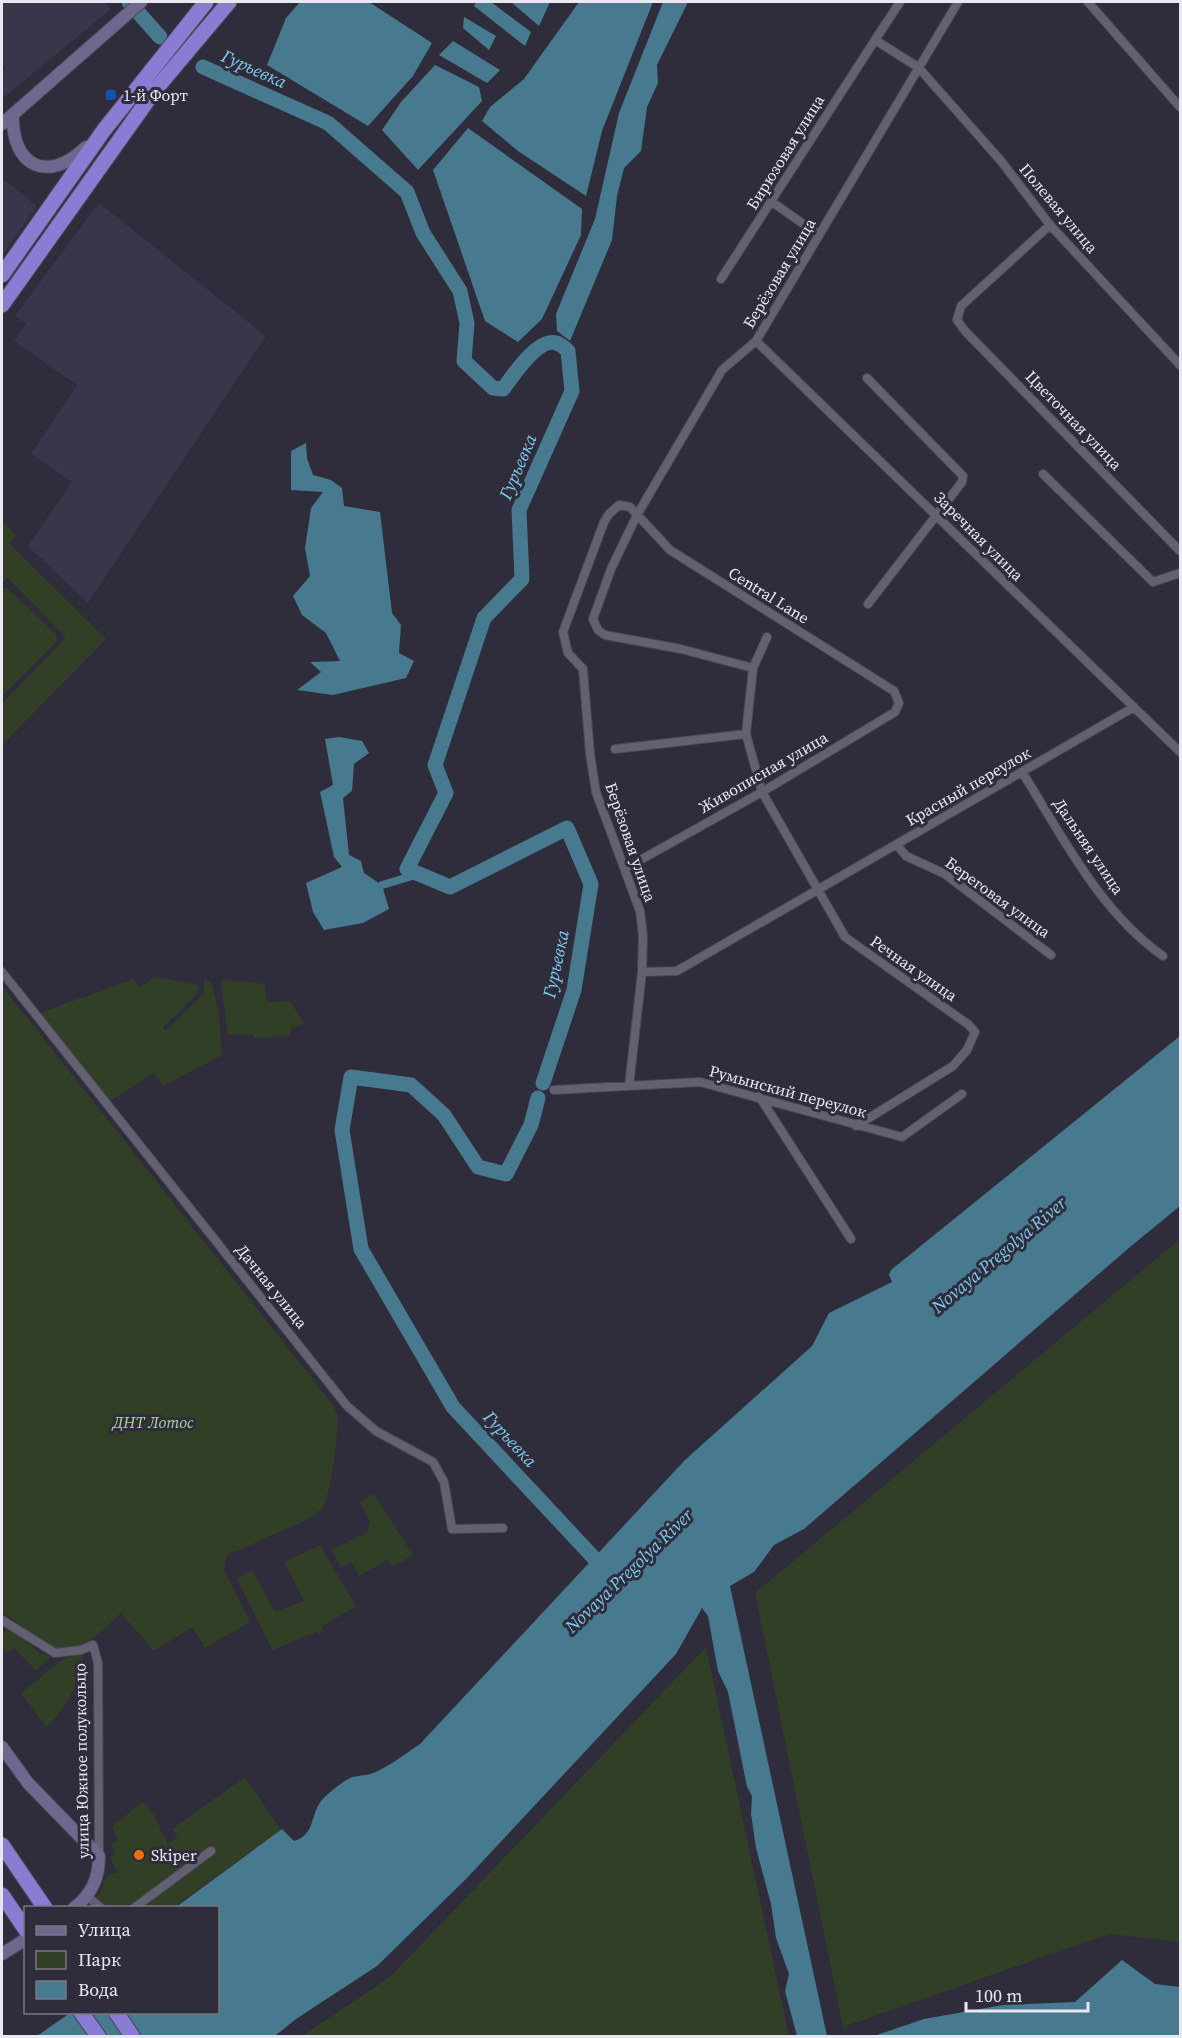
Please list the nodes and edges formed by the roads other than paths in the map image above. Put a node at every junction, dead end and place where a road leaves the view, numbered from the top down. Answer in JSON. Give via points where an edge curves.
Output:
{"nodes":[{"id":1,"x":141,"y":2,"type":"edge"},
{"id":2,"x":206,"y":2,"type":"edge"},
{"id":3,"x":229,"y":2,"type":"edge"},
{"id":4,"x":900,"y":2,"type":"edge"},
{"id":5,"x":958,"y":2,"type":"edge"},
{"id":6,"x":1088,"y":2,"type":"edge"},
{"id":7,"x":875,"y":40,"type":"junction"},
{"id":8,"x":918,"y":67,"type":"junction"},
{"id":9,"x":1180,"y":106,"type":"edge"},
{"id":10,"x":13,"y":114,"type":"junction"},
{"id":11,"x":2,"y":124,"type":"edge"},
{"id":12,"x":104,"y":130,"type":"junction"},
{"id":13,"x":772,"y":202,"type":"junction"},
{"id":14,"x":1050,"y":225,"type":"junction"},
{"id":15,"x":819,"y":235,"type":"junction"},
{"id":16,"x":2,"y":274,"type":"edge"},
{"id":17,"x":721,"y":279,"type":"dead end"},
{"id":18,"x":2,"y":305,"type":"edge"},
{"id":19,"x":756,"y":341,"type":"junction"},
{"id":20,"x":1180,"y":365,"type":"edge"},
{"id":21,"x":867,"y":378,"type":"dead end"},
{"id":22,"x":1043,"y":474,"type":"dead end"},
{"id":23,"x":936,"y":514,"type":"junction"},
{"id":24,"x":637,"y":515,"type":"junction"},
{"id":25,"x":1180,"y":551,"type":"edge"},
{"id":26,"x":1180,"y":573,"type":"edge"},
{"id":27,"x":868,"y":604,"type":"dead end"},
{"id":28,"x":767,"y":637,"type":"dead end"},
{"id":29,"x":753,"y":668,"type":"junction"},
{"id":30,"x":894,"y":691,"type":"joint"},
{"id":31,"x":1134,"y":707,"type":"junction"},
{"id":32,"x":746,"y":734,"type":"junction"},
{"id":33,"x":615,"y":749,"type":"dead end"},
{"id":34,"x":1180,"y":752,"type":"edge"},
{"id":35,"x":1022,"y":772,"type":"junction"},
{"id":36,"x":762,"y":792,"type":"junction"},
{"id":37,"x":897,"y":844,"type":"junction"},
{"id":38,"x":626,"y":868,"type":"junction"},
{"id":39,"x":817,"y":891,"type":"junction"},
{"id":40,"x":1051,"y":955,"type":"dead end"},
{"id":41,"x":1163,"y":956,"type":"dead end"},
{"id":42,"x":2,"y":972,"type":"edge"},
{"id":43,"x":642,"y":972,"type":"junction"},
{"id":44,"x":629,"y":1086,"type":"junction"},
{"id":45,"x":554,"y":1090,"type":"dead end"},
{"id":46,"x":963,"y":1094,"type":"dead end"},
{"id":47,"x":759,"y":1096,"type":"junction"},
{"id":48,"x":856,"y":1126,"type":"junction"},
{"id":49,"x":850,"y":1239,"type":"dead end"},
{"id":50,"x":503,"y":1528,"type":"dead end"},
{"id":51,"x":2,"y":1620,"type":"edge"},
{"id":52,"x":2,"y":1747,"type":"edge"},
{"id":53,"x":2,"y":1845,"type":"edge"},
{"id":54,"x":211,"y":1851,"type":"dead end"},
{"id":55,"x":99,"y":1856,"type":"junction"},
{"id":56,"x":2,"y":1894,"type":"edge"},
{"id":57,"x":87,"y":1896,"type":"junction"},
{"id":58,"x":44,"y":1906,"type":"edge"},
{"id":59,"x":76,"y":1906,"type":"edge"},
{"id":60,"x":99,"y":1906,"type":"edge"},
{"id":61,"x":137,"y":1906,"type":"edge"},
{"id":62,"x":24,"y":1927,"type":"edge"},
{"id":63,"x":24,"y":1941,"type":"edge"},
{"id":64,"x":2,"y":1954,"type":"edge"},
{"id":65,"x":82,"y":2014,"type":"edge"},
{"id":66,"x":117,"y":2014,"type":"edge"},
{"id":67,"x":98,"y":2037,"type":"edge"},
{"id":68,"x":132,"y":2037,"type":"edge"}],
"edges":[{"from":1,"to":10,"type":"main road"},
{"from":2,"to":12,"type":"highway"},
{"from":3,"to":18,"type":"highway","via":[[181,58],[73,202]]},
{"from":4,"to":7,"type":"street","name":"Бирюзовая улица"},
{"from":5,"to":8,"type":"street","name":"Берёзовая улица"},
{"from":6,"to":9,"type":"street"},
{"from":7,"to":8,"type":"street"},
{"from":7,"to":13,"type":"street","name":"Бирюзовая улица"},
{"from":8,"to":14,"type":"street","name":"Полевая улица","via":[[1001,161]]},
{"from":8,"to":15,"type":"street","name":"Берёзовая улица"},
{"from":10,"to":11,"type":"main road"},
{"from":10,"to":12,"type":"main road","via":[[12,134],[18,151],[30,162],[46,166],[65,165]]},
{"from":12,"to":16,"type":"highway"},
{"from":13,"to":15,"type":"street"},
{"from":13,"to":17,"type":"street","name":"Бирюзовая улица"},
{"from":14,"to":20,"type":"street","name":"Полевая улица"},
{"from":14,"to":25,"type":"street","name":"Цветочная улица","via":[[961,306],[957,320]]},
{"from":15,"to":19,"type":"street","name":"Берёзовая улица"},
{"from":19,"to":23,"type":"street","name":"Заречная улица"},
{"from":19,"to":24,"type":"street","name":"Берёзовая улица","via":[[722,370]]},
{"from":21,"to":23,"type":"street","via":[[963,476]]},
{"from":22,"to":26,"type":"street","via":[[1153,582]]},
{"from":23,"to":27,"type":"street"},
{"from":23,"to":31,"type":"street","name":"Заречная улица"},
{"from":24,"to":29,"type":"street","name":"Берёзовая улица","via":[[593,619],[598,630],[605,635]]},
{"from":24,"to":30,"type":"street","name":"Central Lane","via":[[670,550]]},
{"from":24,"to":38,"type":"street","name":"Берёзовая улица","via":[[624,506],[609,513],[563,632],[568,653],[584,669],[596,792]]},
{"from":28,"to":29,"type":"street"},
{"from":29,"to":32,"type":"street"},
{"from":30,"to":36,"type":"street","name":"Живописная улица","via":[[899,703],[895,712]]},
{"from":31,"to":34,"type":"street","name":"Заречная улица"},
{"from":31,"to":35,"type":"street","name":"Красный переулок"},
{"from":32,"to":33,"type":"street"},
{"from":32,"to":36,"type":"street","name":"Речная улица"},
{"from":35,"to":37,"type":"street","name":"Красный переулок"},
{"from":35,"to":41,"type":"street","name":"Дальняя улица","via":[[1094,886],[1139,940]]},
{"from":36,"to":38,"type":"street","name":"Живописная улица"},
{"from":36,"to":39,"type":"street","name":"Речная улица"},
{"from":37,"to":39,"type":"street","name":"Красный переулок"},
{"from":37,"to":40,"type":"street","name":"Береговая улица","via":[[906,856],[945,874]]},
{"from":38,"to":43,"type":"street","name":"Берёзовая улица","via":[[640,911]]},
{"from":39,"to":43,"type":"street","name":"Красный переулок","via":[[677,971]]},
{"from":39,"to":48,"type":"street","name":"Речная улица","via":[[845,937],[975,1032],[967,1050],[953,1066]]},
{"from":42,"to":50,"type":"street","name":"Дачная улица","via":[[346,1406],[376,1431],[433,1462],[444,1482],[452,1529]]},
{"from":43,"to":44,"type":"street","name":"Берёзовая улица"},
{"from":44,"to":45,"type":"street","name":"Румынский переулок"},
{"from":44,"to":47,"type":"street","name":"Румынский переулок","via":[[700,1082]]},
{"from":46,"to":48,"type":"street","name":"Румынский переулок","via":[[903,1137]]},
{"from":47,"to":48,"type":"street","name":"Румынский переулок"},
{"from":47,"to":49,"type":"street"},
{"from":51,"to":55,"type":"street","name":"улица Южное полукольцо","via":[[55,1653],[93,1645],[98,1663]]},
{"from":52,"to":55,"type":"main road","via":[[28,1784]]},
{"from":53,"to":58,"type":"highway"},
{"from":54,"to":61,"type":"street"},
{"from":55,"to":57,"type":"main road","name":"улица Южное полукольцо","via":[[97,1876]]},
{"from":56,"to":62,"type":"highway"},
{"from":57,"to":59,"type":"main road","name":"улица Южное полукольцо"},
{"from":57,"to":60,"type":"street"},
{"from":63,"to":64,"type":"main road"},
{"from":65,"to":67,"type":"highway"},
{"from":66,"to":68,"type":"highway"}]}
